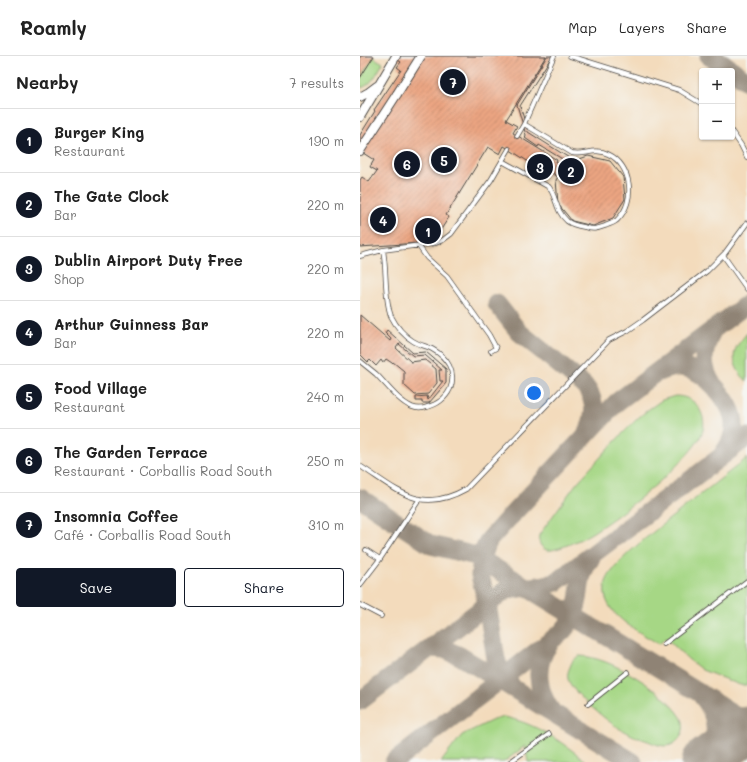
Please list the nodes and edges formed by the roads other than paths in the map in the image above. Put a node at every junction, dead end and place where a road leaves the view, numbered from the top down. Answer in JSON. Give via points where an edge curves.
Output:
{"nodes":[{"id":1,"x":396,"y":56,"type":"edge"},
{"id":2,"x":421,"y":56,"type":"edge"},
{"id":3,"x":554,"y":56,"type":"edge"},
{"id":4,"x":570,"y":56,"type":"edge"},
{"id":5,"x":378,"y":85,"type":"junction"},
{"id":6,"x":360,"y":97,"type":"edge"},
{"id":7,"x":699,"y":102,"type":"edge"},
{"id":8,"x":360,"y":117,"type":"edge"},
{"id":9,"x":524,"y":124,"type":"junction"},
{"id":10,"x":517,"y":136,"type":"dead end"},
{"id":11,"x":735,"y":136,"type":"edge"},
{"id":12,"x":509,"y":149,"type":"dead end"},
{"id":13,"x":360,"y":151,"type":"edge"},
{"id":14,"x":747,"y":157,"type":"edge"},
{"id":15,"x":502,"y":162,"type":"junction"},
{"id":16,"x":747,"y":223,"type":"edge"},
{"id":17,"x":418,"y":245,"type":"junction"},
{"id":18,"x":383,"y":250,"type":"junction"},
{"id":19,"x":723,"y":255,"type":"junction"},
{"id":20,"x":360,"y":256,"type":"edge"},
{"id":21,"x":747,"y":289,"type":"edge"},
{"id":22,"x":491,"y":351,"type":"dead end"},
{"id":23,"x":360,"y":360,"type":"edge"},
{"id":24,"x":360,"y":466,"type":"edge"},
{"id":25,"x":419,"y":500,"type":"junction"},
{"id":26,"x":366,"y":550,"type":"dead end"},
{"id":27,"x":380,"y":559,"type":"junction"},
{"id":28,"x":747,"y":581,"type":"edge"},
{"id":29,"x":360,"y":585,"type":"edge"},
{"id":30,"x":360,"y":605,"type":"edge"},
{"id":31,"x":381,"y":616,"type":"dead end"},
{"id":32,"x":664,"y":644,"type":"dead end"},
{"id":33,"x":628,"y":672,"type":"dead end"},
{"id":34,"x":588,"y":704,"type":"dead end"},
{"id":35,"x":548,"y":734,"type":"dead end"},
{"id":36,"x":510,"y":762,"type":"edge"}],
"edges":[{"from":1,"to":5,"type":"street"},
{"from":2,"to":13,"type":"street","bridge":true},
{"from":3,"to":9,"type":"lane"},
{"from":4,"to":7,"type":"lane","via":[[679,90]]},
{"from":5,"to":6,"type":"street"},
{"from":5,"to":8,"type":"street"},
{"from":9,"to":10,"type":"lane"},
{"from":9,"to":15,"type":"lane","via":[[572,153],[579,155],[602,151],[609,154],[621,165],[627,176],[630,200],[628,206],[614,223],[590,229],[572,224],[557,208],[554,194],[549,187]]},
{"from":11,"to":14,"type":"lane"},
{"from":12,"to":15,"type":"lane"},
{"from":15,"to":17,"type":"lane","via":[[451,234],[436,243]]},
{"from":16,"to":19,"type":"lane"},
{"from":17,"to":18,"type":"lane"},
{"from":17,"to":22,"type":"lane","via":[[427,258],[446,276],[489,335],[496,348]]},
{"from":18,"to":20,"type":"lane"},
{"from":18,"to":23,"type":"lane","via":[[388,306],[394,320],[412,340],[431,348],[447,360],[452,372],[452,381],[448,393],[438,402],[429,407],[412,407]]},
{"from":19,"to":21,"type":"lane"},
{"from":19,"to":25,"type":"lane","via":[[707,271],[643,320],[609,340],[466,489],[454,496]]},
{"from":24,"to":25,"type":"lane","via":[[404,494]]},
{"from":25,"to":27,"type":"lane"},
{"from":26,"to":27,"type":"lane"},
{"from":27,"to":29,"type":"lane"},
{"from":28,"to":32,"type":"lane"},
{"from":30,"to":31,"type":"lane"},
{"from":33,"to":34,"type":"lane"},
{"from":35,"to":36,"type":"lane"}]}
